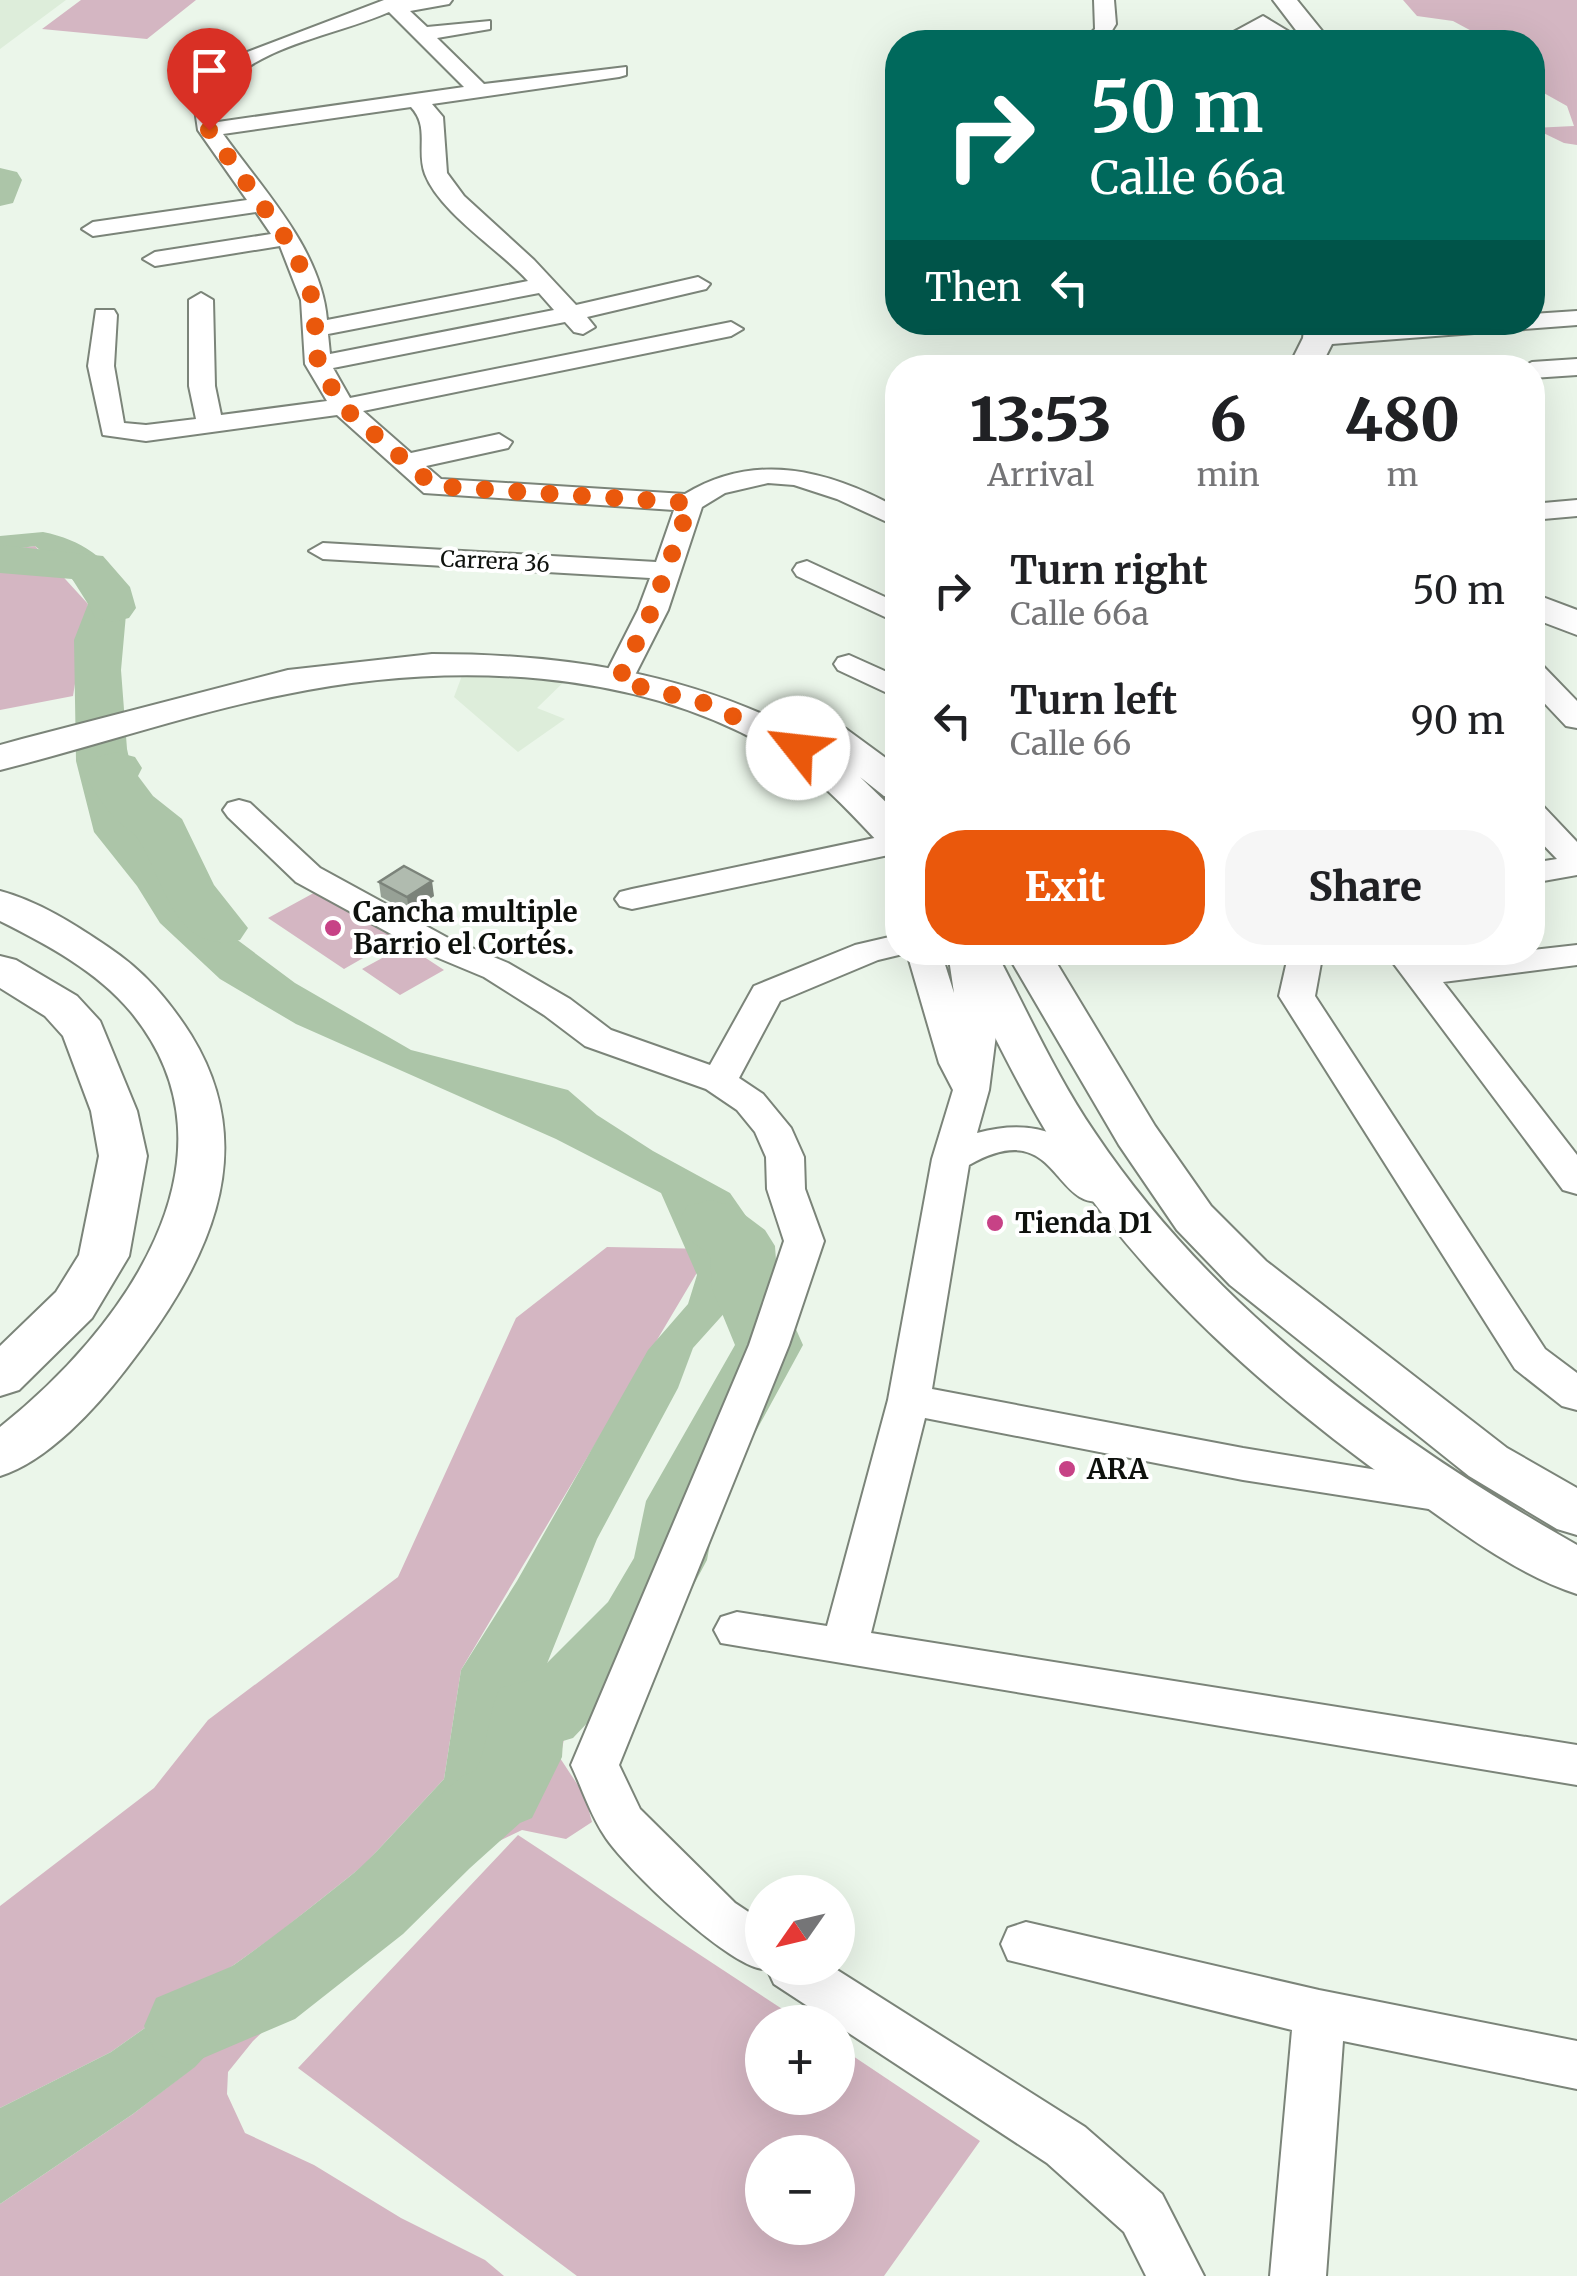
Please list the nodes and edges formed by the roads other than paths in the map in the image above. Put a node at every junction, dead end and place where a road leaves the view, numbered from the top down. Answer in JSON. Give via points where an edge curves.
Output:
{"nodes":[{"id":1,"x":442,"y":0,"type":"edge"},
{"id":2,"x":1104,"y":0,"type":"edge"},
{"id":3,"x":1285,"y":0,"type":"edge"},
{"id":4,"x":396,"y":4,"type":"edge"},
{"id":5,"x":483,"y":25,"type":"dead end"},
{"id":6,"x":1106,"y":30,"type":"edge"},
{"id":7,"x":1247,"y":30,"type":"edge"},
{"id":8,"x":1276,"y":30,"type":"edge"},
{"id":9,"x":1305,"y":30,"type":"edge"},
{"id":10,"x":422,"y":34,"type":"junction"},
{"id":11,"x":619,"y":70,"type":"dead end"},
{"id":12,"x":478,"y":90,"type":"junction"},
{"id":13,"x":415,"y":99,"type":"junction"},
{"id":14,"x":209,"y":130,"type":"junction"},
{"id":15,"x":261,"y":205,"type":"junction"},
{"id":16,"x":93,"y":230,"type":"dead end"},
{"id":17,"x":286,"y":238,"type":"junction"},
{"id":18,"x":155,"y":260,"type":"dead end"},
{"id":19,"x":698,"y":284,"type":"dead end"},
{"id":20,"x":546,"y":285,"type":"junction"},
{"id":21,"x":201,"y":300,"type":"dead end"},
{"id":22,"x":570,"y":314,"type":"junction"},
{"id":23,"x":105,"y":315,"type":"dead end"},
{"id":24,"x":1577,"y":318,"type":"edge"},
{"id":25,"x":1545,"y":320,"type":"edge"},
{"id":26,"x":316,"y":329,"type":"junction"},
{"id":27,"x":731,"y":329,"type":"dead end"},
{"id":28,"x":610,"y":354,"type":"junction"},
{"id":29,"x":318,"y":364,"type":"junction"},
{"id":30,"x":1577,"y":366,"type":"edge"},
{"id":31,"x":1545,"y":369,"type":"edge"},
{"id":32,"x":343,"y":407,"type":"junction"},
{"id":33,"x":210,"y":424,"type":"junction"},
{"id":34,"x":499,"y":442,"type":"dead end"},
{"id":35,"x":406,"y":462,"type":"junction"},
{"id":36,"x":690,"y":503,"type":"junction"},
{"id":37,"x":1554,"y":510,"type":"edge"},
{"id":38,"x":885,"y":512,"type":"edge"},
{"id":39,"x":1577,"y":538,"type":"edge"},
{"id":40,"x":323,"y":550,"type":"dead end"},
{"id":41,"x":807,"y":570,"type":"dead end"},
{"id":42,"x":666,"y":571,"type":"junction"},
{"id":43,"x":885,"y":608,"type":"edge"},
{"id":44,"x":1545,"y":610,"type":"edge"},
{"id":45,"x":1577,"y":624,"type":"edge"},
{"id":46,"x":849,"y":664,"type":"dead end"},
{"id":47,"x":623,"y":671,"type":"junction"},
{"id":48,"x":885,"y":682,"type":"edge"},
{"id":49,"x":1545,"y":688,"type":"edge"},
{"id":50,"x":1577,"y":718,"type":"edge"},
{"id":51,"x":3,"y":748,"type":"edge"},
{"id":52,"x":885,"y":776,"type":"edge"},
{"id":53,"x":240,"y":810,"type":"dead end"},
{"id":54,"x":885,"y":827,"type":"edge"},
{"id":55,"x":1545,"y":827,"type":"edge"},
{"id":56,"x":885,"y":844,"type":"edge"},
{"id":57,"x":1577,"y":863,"type":"edge"},
{"id":58,"x":1545,"y":870,"type":"edge"},
{"id":59,"x":632,"y":899,"type":"dead end"},
{"id":60,"x":0,"y":904,"type":"edge"},
{"id":61,"x":885,"y":947,"type":"edge"},
{"id":62,"x":1577,"y":954,"type":"edge"},
{"id":63,"x":1545,"y":956,"type":"edge"},
{"id":64,"x":928,"y":965,"type":"edge"},
{"id":65,"x":966,"y":965,"type":"edge"},
{"id":66,"x":981,"y":965,"type":"edge"},
{"id":67,"x":1036,"y":965,"type":"edge"},
{"id":68,"x":1304,"y":965,"type":"edge"},
{"id":69,"x":1412,"y":965,"type":"edge"},
{"id":70,"x":0,"y":969,"type":"edge"},
{"id":71,"x":719,"y":1081,"type":"junction"},
{"id":72,"x":971,"y":1090,"type":"junction"},
{"id":73,"x":951,"y":1158,"type":"junction"},
{"id":74,"x":1577,"y":1181,"type":"edge"},
{"id":75,"x":1145,"y":1236,"type":"junction"},
{"id":76,"x":0,"y":1377,"type":"edge"},
{"id":77,"x":1577,"y":1395,"type":"edge"},
{"id":78,"x":909,"y":1400,"type":"junction"},
{"id":79,"x":0,"y":1456,"type":"edge"},
{"id":80,"x":1451,"y":1496,"type":"junction"},
{"id":81,"x":1577,"y":1514,"type":"edge"},
{"id":82,"x":1577,"y":1572,"type":"edge"},
{"id":83,"x":737,"y":1630,"type":"dead end"},
{"id":84,"x":845,"y":1646,"type":"junction"},
{"id":85,"x":1577,"y":1765,"type":"edge"},
{"id":86,"x":745,"y":1937,"type":"edge"},
{"id":87,"x":1026,"y":1944,"type":"dead end"},
{"id":88,"x":818,"y":1985,"type":"edge"},
{"id":89,"x":1319,"y":2013,"type":"junction"},
{"id":90,"x":1577,"y":2064,"type":"edge"},
{"id":91,"x":1176,"y":2276,"type":"edge"},
{"id":92,"x":1298,"y":2276,"type":"edge"}],
"edges":[{"from":1,"to":4,"type":"street"},
{"from":2,"to":6,"type":"street"},
{"from":3,"to":9,"type":"main road"},
{"from":4,"to":10,"type":"street"},
{"from":4,"to":14,"type":"street","via":[[264,50],[214,79],[203,96]]},
{"from":5,"to":10,"type":"street"},
{"from":7,"to":8,"type":"street","via":[[1263,22]]},
{"from":10,"to":12,"type":"street"},
{"from":11,"to":12,"type":"street"},
{"from":12,"to":13,"type":"street"},
{"from":13,"to":14,"type":"street"},
{"from":13,"to":20,"type":"street","via":[[432,117],[436,173],[456,202]]},
{"from":14,"to":15,"type":"street"},
{"from":15,"to":16,"type":"street"},
{"from":15,"to":17,"type":"street"},
{"from":17,"to":18,"type":"street"},
{"from":17,"to":26,"type":"street","via":[[310,290]]},
{"from":19,"to":22,"type":"street"},
{"from":20,"to":22,"type":"street"},
{"from":20,"to":26,"type":"street"},
{"from":21,"to":33,"type":"street","via":[[202,386]]},
{"from":22,"to":28,"type":"street"},
{"from":22,"to":29,"type":"street"},
{"from":23,"to":33,"type":"street","via":[[101,366],[112,429],[146,433]]},
{"from":24,"to":25,"type":"street"},
{"from":26,"to":29,"type":"street"},
{"from":27,"to":28,"type":"street"},
{"from":28,"to":32,"type":"street"},
{"from":29,"to":32,"type":"street"},
{"from":30,"to":31,"type":"street"},
{"from":32,"to":33,"type":"street"},
{"from":32,"to":35,"type":"street"},
{"from":34,"to":35,"type":"street"},
{"from":35,"to":36,"type":"street","via":[[434,486]]},
{"from":36,"to":38,"type":"street","via":[[711,487],[786,473]]},
{"from":36,"to":42,"type":"street"},
{"from":37,"to":39,"type":"street"},
{"from":40,"to":42,"type":"street","name":"Carrera 36"},
{"from":41,"to":43,"type":"street"},
{"from":42,"to":47,"type":"street"},
{"from":44,"to":45,"type":"main road"},
{"from":46,"to":48,"type":"street"},
{"from":47,"to":51,"type":"main road","via":[[451,665],[241,682]]},
{"from":47,"to":52,"type":"main road","via":[[736,684],[829,732]]},
{"from":47,"to":54,"type":"main road","via":[[798,748]]},
{"from":49,"to":50,"type":"street"},
{"from":53,"to":71,"type":"street","via":[[308,875],[496,970],[598,1038]]},
{"from":55,"to":57,"type":"street"},
{"from":56,"to":59,"type":"street"},
{"from":57,"to":58,"type":"street"},
{"from":60,"to":79,"type":"main road","via":[[120,975],[152,1008],[180,1052],[196,1098],[203,1158],[192,1218],[135,1323],[89,1382]]},
{"from":61,"to":71,"type":"street","via":[[766,994]]},
{"from":62,"to":63,"type":"street"},
{"from":64,"to":72,"type":"street"},
{"from":65,"to":72,"type":"street","via":[[978,1034]]},
{"from":66,"to":75,"type":"main road","via":[[1078,1146]]},
{"from":67,"to":81,"type":"main road","via":[[1194,1218],[1248,1273],[1488,1462]]},
{"from":68,"to":77,"type":"street","via":[[1298,996],[1530,1359]]},
{"from":69,"to":74,"type":"street"},
{"from":70,"to":76,"type":"main road","via":[[60,1006],[84,1031],[123,1156],[104,1256],[74,1305]]},
{"from":71,"to":86,"type":"street","via":[[772,1128],[804,1241],[596,1765],[622,1823],[717,1918]]},
{"from":72,"to":73,"type":"street"},
{"from":73,"to":75,"type":"street","via":[[1001,1138],[1032,1139],[1054,1148]]},
{"from":73,"to":78,"type":"street"},
{"from":75,"to":80,"type":"main road","via":[[1264,1350]]},
{"from":78,"to":80,"type":"street"},
{"from":78,"to":84,"type":"street"},
{"from":80,"to":82,"type":"main road"},
{"from":83,"to":84,"type":"street"},
{"from":84,"to":85,"type":"street"},
{"from":87,"to":89,"type":"street"},
{"from":88,"to":91,"type":"street","via":[[1066,2145],[1143,2213]]},
{"from":89,"to":90,"type":"street"},
{"from":89,"to":92,"type":"street"}]}
